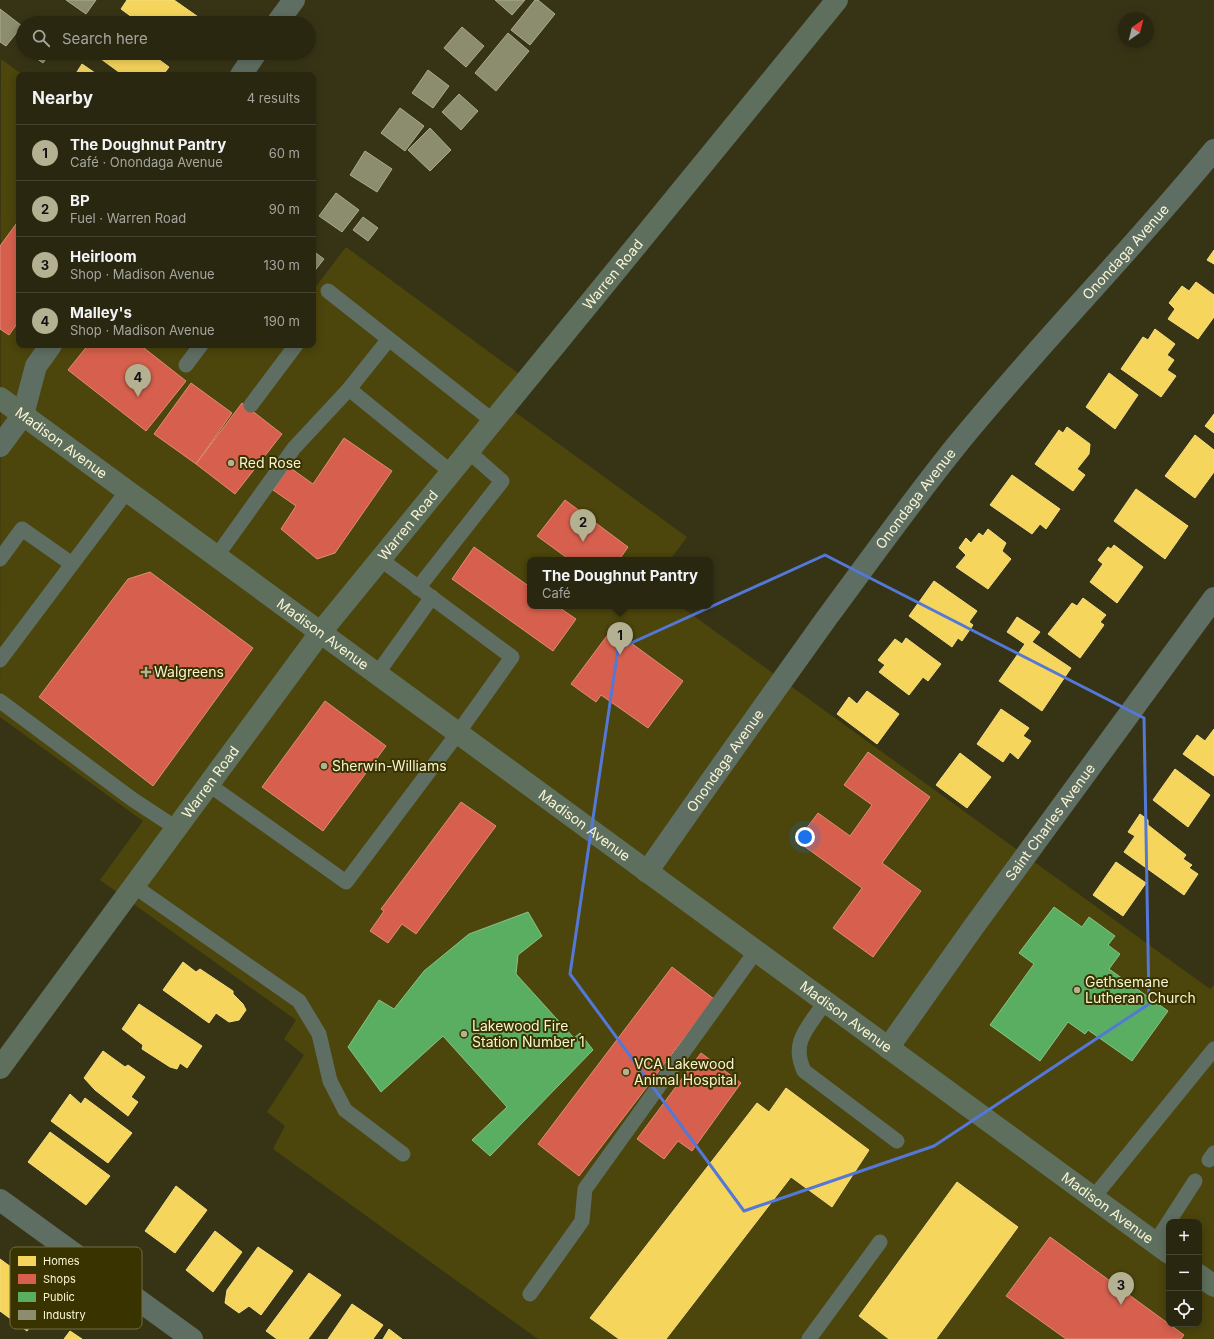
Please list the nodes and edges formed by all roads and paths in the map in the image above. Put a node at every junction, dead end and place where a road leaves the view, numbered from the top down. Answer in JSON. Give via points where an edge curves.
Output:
{"nodes":[{"id":1,"x":294,"y":0,"type":"edge"},
{"id":2,"x":837,"y":0,"type":"edge"},
{"id":3,"x":282,"y":16,"type":"edge"},
{"id":4,"x":251,"y":60,"type":"edge"},
{"id":5,"x":243,"y":72,"type":"edge"},
{"id":6,"x":1214,"y":150,"type":"edge"},
{"id":7,"x":328,"y":291,"type":"dead end"},
{"id":8,"x":389,"y":339,"type":"junction"},
{"id":9,"x":48,"y":348,"type":"edge"},
{"id":10,"x":199,"y":348,"type":"edge"},
{"id":11,"x":294,"y":348,"type":"edge"},
{"id":12,"x":186,"y":365,"type":"dead end"},
{"id":13,"x":348,"y":389,"type":"junction"},
{"id":14,"x":0,"y":398,"type":"edge"},
{"id":15,"x":251,"y":405,"type":"dead end"},
{"id":16,"x":23,"y":415,"type":"junction"},
{"id":17,"x":493,"y":421,"type":"junction"},
{"id":18,"x":0,"y":446,"type":"edge"},
{"id":19,"x":468,"y":451,"type":"junction"},
{"id":20,"x":451,"y":472,"type":"junction"},
{"id":21,"x":127,"y":491,"type":"junction"},
{"id":22,"x":216,"y":557,"type":"junction"},
{"id":23,"x":0,"y":559,"type":"edge"},
{"id":24,"x":380,"y":559,"type":"junction"},
{"id":25,"x":72,"y":564,"type":"junction"},
{"id":26,"x":418,"y":588,"type":"junction"},
{"id":27,"x":432,"y":597,"type":"junction"},
{"id":28,"x":1214,"y":598,"type":"edge"},
{"id":29,"x":320,"y":632,"type":"junction"},
{"id":30,"x":0,"y":660,"type":"edge"},
{"id":31,"x":377,"y":674,"type":"junction"},
{"id":32,"x":0,"y":700,"type":"edge"},
{"id":33,"x":458,"y":733,"type":"junction"},
{"id":34,"x":208,"y":784,"type":"junction"},
{"id":35,"x":176,"y":828,"type":"junction"},
{"id":36,"x":647,"y":872,"type":"junction"},
{"id":37,"x":134,"y":886,"type":"junction"},
{"id":38,"x":756,"y":951,"type":"junction"},
{"id":39,"x":825,"y":1002,"type":"junction"},
{"id":40,"x":888,"y":1048,"type":"junction"},
{"id":41,"x":1214,"y":1049,"type":"edge"},
{"id":42,"x":0,"y":1068,"type":"edge"},
{"id":43,"x":897,"y":1141,"type":"dead end"},
{"id":44,"x":404,"y":1154,"type":"dead end"},
{"id":45,"x":1194,"y":1181,"type":"dead end"},
{"id":46,"x":1093,"y":1198,"type":"junction"},
{"id":47,"x":0,"y":1200,"type":"edge"},
{"id":48,"x":880,"y":1242,"type":"dead end"},
{"id":49,"x":65,"y":1247,"type":"edge"},
{"id":50,"x":1162,"y":1248,"type":"edge"},
{"id":51,"x":1202,"y":1277,"type":"edge"},
{"id":52,"x":1214,"y":1286,"type":"edge"},
{"id":53,"x":530,"y":1294,"type":"dead end"},
{"id":54,"x":142,"y":1303,"type":"edge"},
{"id":55,"x":192,"y":1339,"type":"edge"},
{"id":56,"x":809,"y":1339,"type":"edge"}],
"edges":[{"from":1,"to":3,"type":"street"},
{"from":2,"to":17,"type":"main road","name":"Warren Road"},
{"from":4,"to":5,"type":"street"},
{"from":6,"to":36,"type":"street","name":"Onondaga Avenue","via":[[1174,199],[1012,379],[899,519],[719,767]]},
{"from":7,"to":8,"type":"lane"},
{"from":8,"to":13,"type":"lane"},
{"from":8,"to":17,"type":"lane"},
{"from":9,"to":16,"type":"street","via":[[36,366]]},
{"from":10,"to":12,"type":"lane"},
{"from":11,"to":15,"type":"lane"},
{"from":13,"to":20,"type":"lane"},
{"from":13,"to":22,"type":"lane","via":[[294,448]]},
{"from":14,"to":16,"type":"main road","name":"Madison Avenue"},
{"from":16,"to":18,"type":"street"},
{"from":16,"to":21,"type":"main road","name":"Madison Avenue"},
{"from":17,"to":19,"type":"main road","name":"Warren Road"},
{"from":19,"to":20,"type":"main road","name":"Warren Road"},
{"from":19,"to":26,"type":"lane","via":[[502,482]]},
{"from":20,"to":24,"type":"main road","name":"Warren Road"},
{"from":21,"to":22,"type":"main road","name":"Madison Avenue"},
{"from":21,"to":25,"type":"lane"},
{"from":22,"to":29,"type":"main road","name":"Madison Avenue"},
{"from":23,"to":25,"type":"lane","via":[[22,529]]},
{"from":24,"to":26,"type":"lane"},
{"from":24,"to":29,"type":"main road","name":"Warren Road"},
{"from":25,"to":30,"type":"lane"},
{"from":26,"to":27,"type":"lane"},
{"from":27,"to":31,"type":"lane"},
{"from":27,"to":33,"type":"lane","via":[[512,657]]},
{"from":28,"to":40,"type":"street","name":"Saint Charles Avenue"},
{"from":29,"to":31,"type":"main road","name":"Madison Avenue"},
{"from":29,"to":34,"type":"main road","name":"Warren Road"},
{"from":31,"to":33,"type":"main road","name":"Madison Avenue"},
{"from":32,"to":35,"type":"lane","via":[[132,799]]},
{"from":33,"to":34,"type":"lane","via":[[346,882]]},
{"from":33,"to":36,"type":"main road","name":"Madison Avenue"},
{"from":34,"to":35,"type":"main road","name":"Warren Road"},
{"from":35,"to":37,"type":"main road","name":"Warren Road"},
{"from":36,"to":38,"type":"main road","name":"Madison Avenue"},
{"from":37,"to":42,"type":"main road","name":"Warren Road"},
{"from":37,"to":44,"type":"lane","via":[[299,1001],[319,1034],[330,1081],[344,1110]]},
{"from":38,"to":39,"type":"main road","name":"Madison Avenue"},
{"from":38,"to":53,"type":"lane","via":[[585,1189],[582,1221]]},
{"from":39,"to":40,"type":"main road","name":"Madison Avenue"},
{"from":39,"to":43,"type":"lane","via":[[799,1042],[799,1059],[804,1071]]},
{"from":40,"to":46,"type":"main road","name":"Madison Avenue"},
{"from":41,"to":46,"type":"lane"},
{"from":45,"to":50,"type":"lane"},
{"from":46,"to":50,"type":"main road","name":"Madison Avenue"},
{"from":47,"to":49,"type":"street"},
{"from":48,"to":56,"type":"lane"},
{"from":51,"to":52,"type":"main road"},
{"from":54,"to":55,"type":"street"}]}
